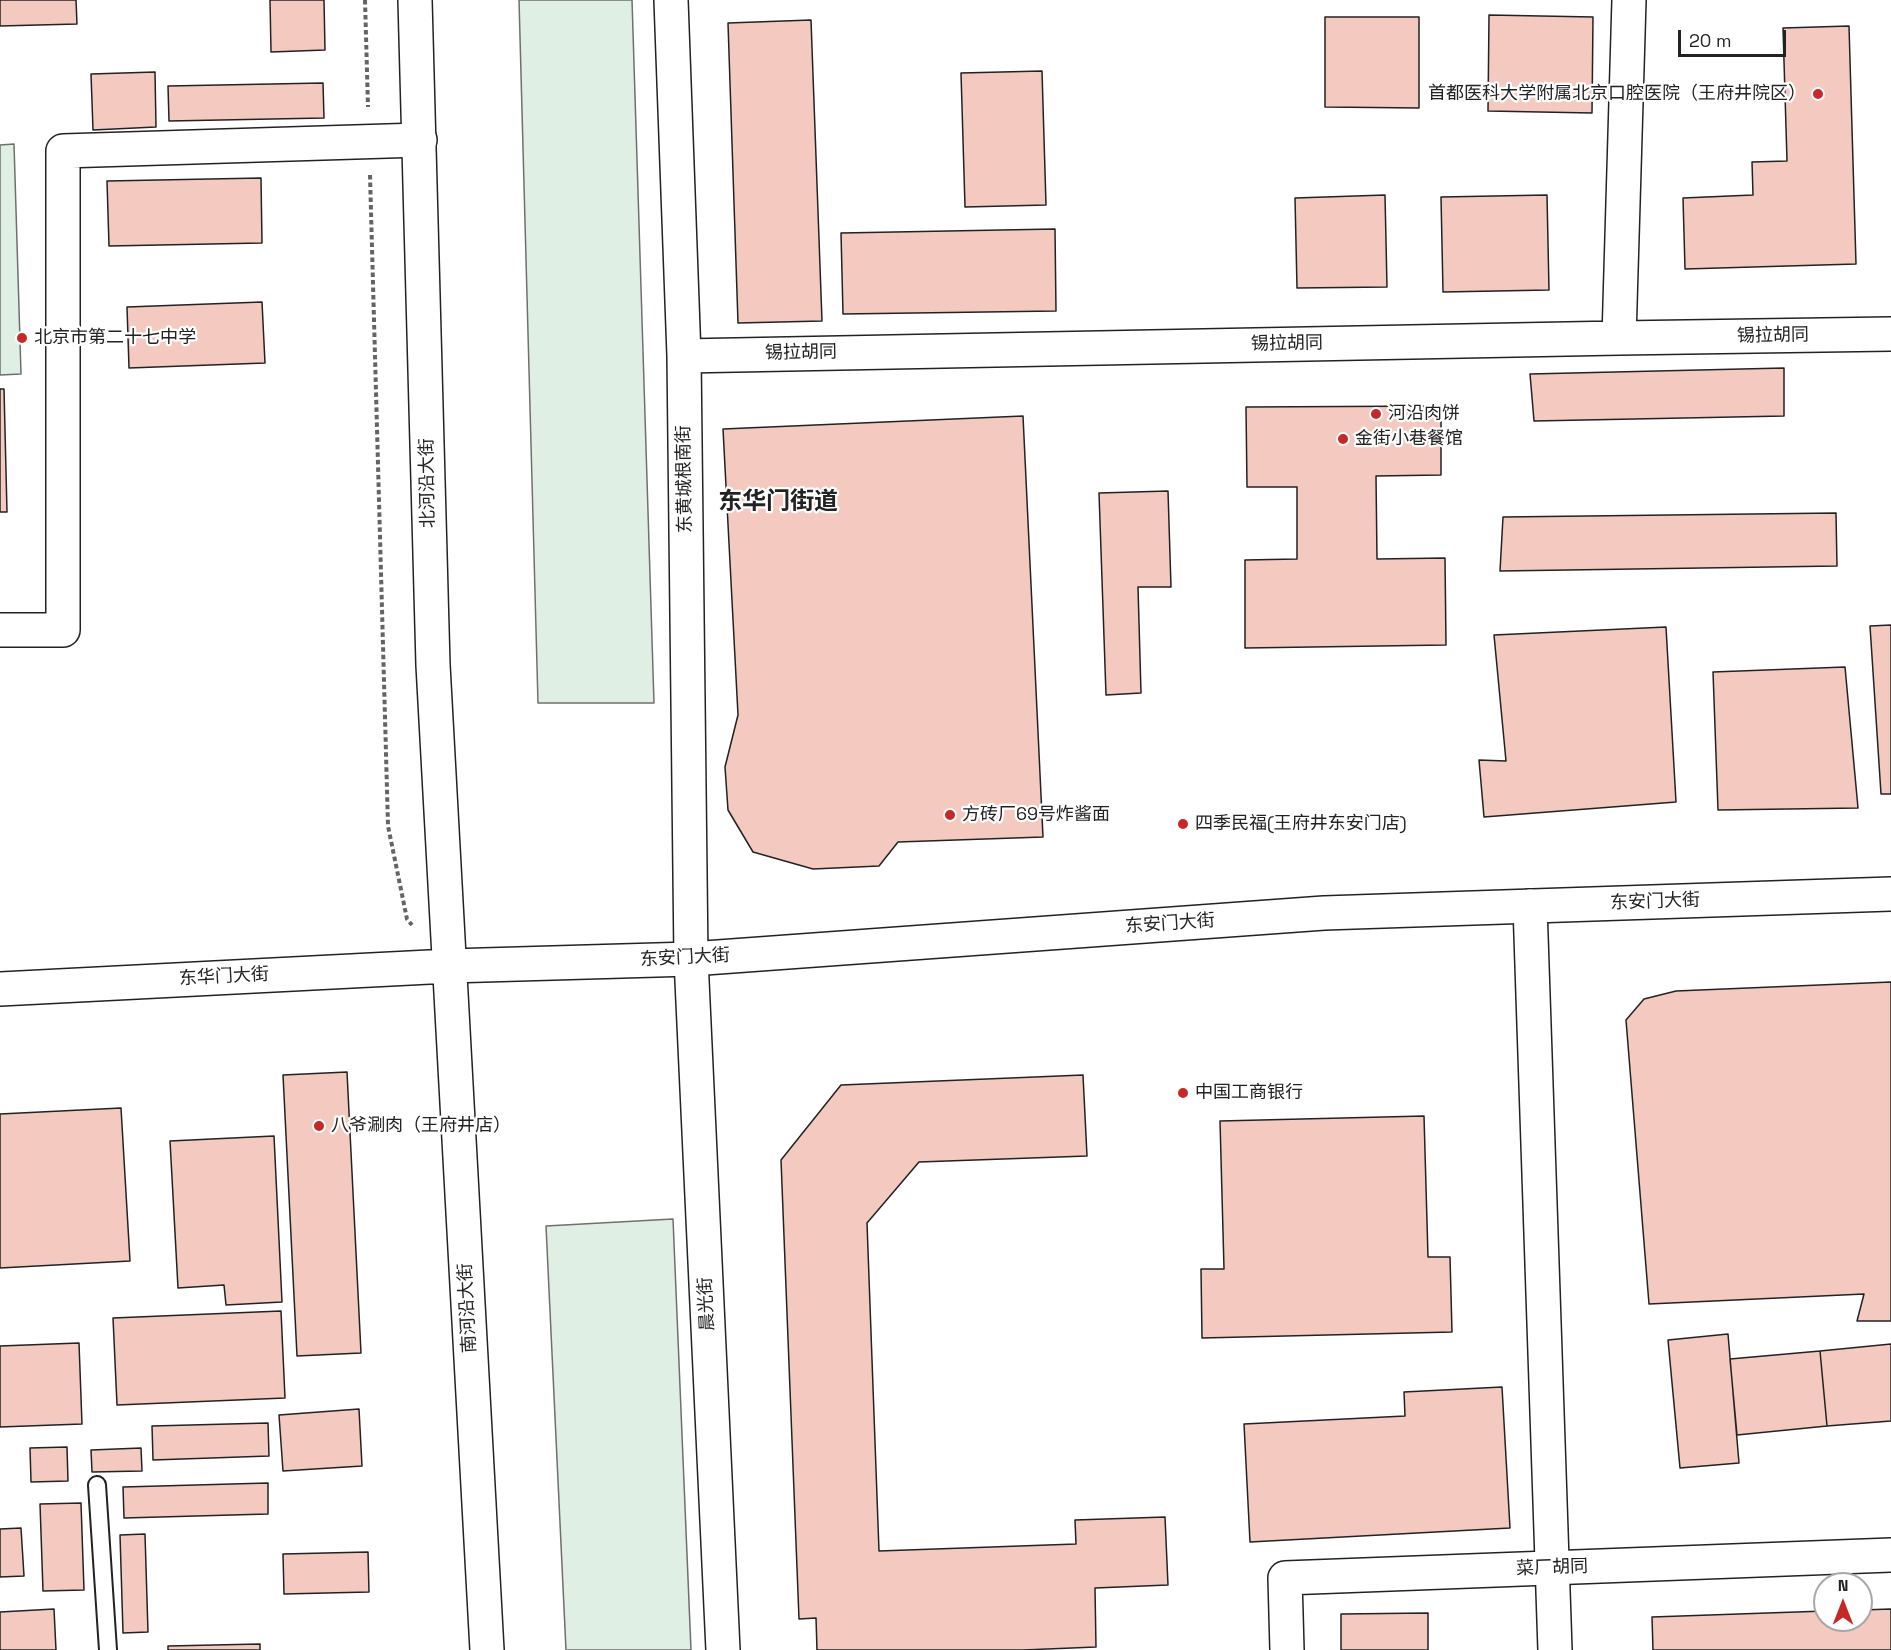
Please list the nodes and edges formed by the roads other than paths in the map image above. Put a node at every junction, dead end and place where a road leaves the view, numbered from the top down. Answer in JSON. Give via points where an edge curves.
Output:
{"nodes":[{"id":1,"x":415,"y":0,"type":"edge"},
{"id":2,"x":671,"y":0,"type":"edge"},
{"id":3,"x":1629,"y":0,"type":"edge"},
{"id":4,"x":420,"y":140,"type":"junction"},
{"id":5,"x":1891,"y":334,"type":"edge"},
{"id":6,"x":1619,"y":338,"type":"junction"},
{"id":7,"x":684,"y":356,"type":"junction"},
{"id":8,"x":0,"y":630,"type":"edge"},
{"id":9,"x":1891,"y":894,"type":"edge"},
{"id":10,"x":1530,"y":906,"type":"junction"},
{"id":11,"x":692,"y":958,"type":"junction"},
{"id":12,"x":449,"y":966,"type":"junction"},
{"id":13,"x":0,"y":989,"type":"edge"},
{"id":14,"x":97,"y":1485,"type":"dead end"},
{"id":15,"x":1891,"y":1555,"type":"edge"},
{"id":16,"x":1551,"y":1569,"type":"junction"},
{"id":17,"x":108,"y":1650,"type":"edge"},
{"id":18,"x":487,"y":1650,"type":"edge"},
{"id":19,"x":723,"y":1650,"type":"edge"},
{"id":20,"x":1287,"y":1650,"type":"edge"},
{"id":21,"x":1555,"y":1650,"type":"edge"}],
"edges":[{"from":1,"to":4,"type":"street","name":"北河沿大街"},
{"from":2,"to":7,"type":"street","name":"东黄城根南街"},
{"from":3,"to":6,"type":"street"},
{"from":4,"to":8,"type":"street","via":[[63,151],[63,630]]},
{"from":4,"to":12,"type":"street","name":"北河沿大街","via":[[433,665]]},
{"from":5,"to":6,"type":"street","name":"锡拉胡同"},
{"from":6,"to":7,"type":"street","name":"锡拉胡同"},
{"from":7,"to":11,"type":"street","name":"东黄城根南街"},
{"from":9,"to":10,"type":"street","name":"东安门大街"},
{"from":10,"to":11,"type":"street","name":"东安门大街","via":[[1312,914]]},
{"from":10,"to":16,"type":"street"},
{"from":11,"to":12,"type":"street","name":"东安门大街"},
{"from":11,"to":19,"type":"street","name":"晨光街"},
{"from":12,"to":13,"type":"street","name":"东华门大街"},
{"from":12,"to":18,"type":"street","name":"南河沿大街"},
{"from":14,"to":17,"type":"lane"},
{"from":15,"to":16,"type":"street","name":"菜厂胡同"},
{"from":16,"to":20,"type":"street","name":"菜厂胡同","via":[[1285,1578]]},
{"from":16,"to":21,"type":"street"}]}
